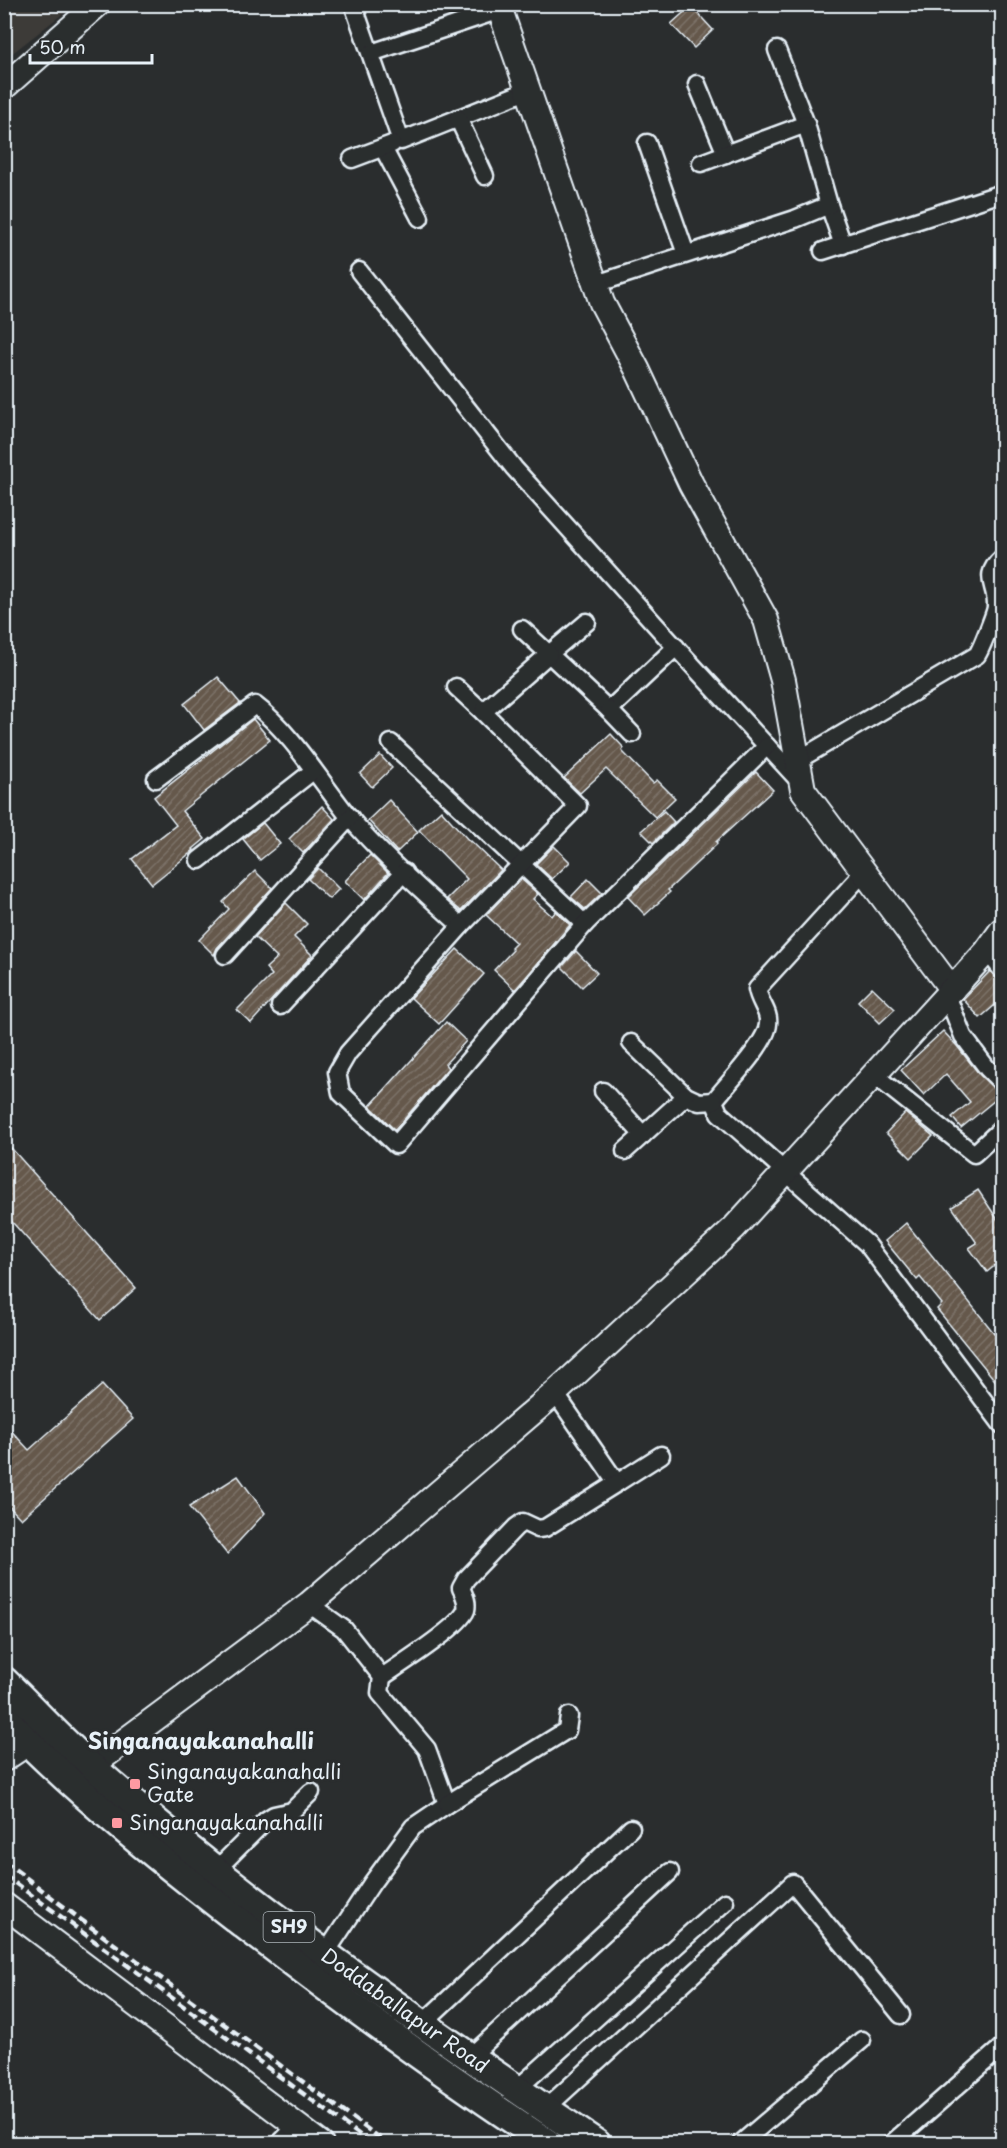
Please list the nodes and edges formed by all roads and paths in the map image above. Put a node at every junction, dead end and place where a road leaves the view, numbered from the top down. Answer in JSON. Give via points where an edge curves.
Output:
{"nodes":[{"id":1,"x":98,"y":4,"type":"edge"},
{"id":2,"x":353,"y":4,"type":"edge"},
{"id":3,"x":499,"y":7,"type":"edge"},
{"id":4,"x":777,"y":50,"type":"dead end"},
{"id":5,"x":371,"y":54,"type":"junction"},
{"id":6,"x":697,"y":84,"type":"dead end"},
{"id":7,"x":4,"y":87,"type":"edge"},
{"id":8,"x":529,"y":90,"type":"junction"},
{"id":9,"x":458,"y":118,"type":"junction"},
{"id":10,"x":806,"y":124,"type":"junction"},
{"id":11,"x":402,"y":141,"type":"junction"},
{"id":12,"x":646,"y":142,"type":"dead end"},
{"id":13,"x":383,"y":147,"type":"junction"},
{"id":14,"x":726,"y":154,"type":"junction"},
{"id":15,"x":352,"y":159,"type":"dead end"},
{"id":16,"x":701,"y":163,"type":"dead end"},
{"id":17,"x":485,"y":176,"type":"dead end"},
{"id":18,"x":1002,"y":193,"type":"edge"},
{"id":19,"x":829,"y":205,"type":"junction"},
{"id":20,"x":420,"y":218,"type":"dead end"},
{"id":21,"x":843,"y":245,"type":"junction"},
{"id":22,"x":824,"y":251,"type":"dead end"},
{"id":23,"x":686,"y":254,"type":"junction"},
{"id":24,"x":359,"y":271,"type":"dead end"},
{"id":25,"x":596,"y":284,"type":"junction"},
{"id":26,"x":1002,"y":558,"type":"edge"},
{"id":27,"x":587,"y":622,"type":"dead end"},
{"id":28,"x":522,"y":629,"type":"dead end"},
{"id":29,"x":676,"y":647,"type":"junction"},
{"id":30,"x":549,"y":654,"type":"junction"},
{"id":31,"x":456,"y":687,"type":"dead end"},
{"id":32,"x":609,"y":710,"type":"junction"},
{"id":33,"x":483,"y":712,"type":"junction"},
{"id":34,"x":632,"y":734,"type":"dead end"},
{"id":35,"x":391,"y":743,"type":"dead end"},
{"id":36,"x":767,"y":746,"type":"junction"},
{"id":37,"x":798,"y":760,"type":"junction"},
{"id":38,"x":313,"y":771,"type":"junction"},
{"id":39,"x":156,"y":778,"type":"dead end"},
{"id":40,"x":802,"y":784,"type":"junction"},
{"id":41,"x":350,"y":817,"type":"junction"},
{"id":42,"x":199,"y":860,"type":"dead end"},
{"id":43,"x":520,"y":863,"type":"junction"},
{"id":44,"x":404,"y":872,"type":"junction"},
{"id":45,"x":864,"y":872,"type":"junction"},
{"id":46,"x":585,"y":924,"type":"junction"},
{"id":47,"x":461,"y":926,"type":"junction"},
{"id":48,"x":1002,"y":930,"type":"edge"},
{"id":49,"x":987,"y":951,"type":"junction"},
{"id":50,"x":225,"y":955,"type":"dead end"},
{"id":51,"x":1002,"y":970,"type":"edge"},
{"id":52,"x":949,"y":992,"type":"junction"},
{"id":53,"x":280,"y":1006,"type":"dead end"},
{"id":54,"x":631,"y":1043,"type":"dead end"},
{"id":55,"x":874,"y":1075,"type":"junction"},
{"id":56,"x":1002,"y":1083,"type":"edge"},
{"id":57,"x":603,"y":1091,"type":"dead end"},
{"id":58,"x":686,"y":1096,"type":"junction"},
{"id":59,"x":714,"y":1101,"type":"junction"},
{"id":60,"x":1002,"y":1128,"type":"edge"},
{"id":61,"x":643,"y":1135,"type":"junction"},
{"id":62,"x":626,"y":1151,"type":"dead end"},
{"id":63,"x":786,"y":1171,"type":"junction"},
{"id":64,"x":555,"y":1393,"type":"junction"},
{"id":65,"x":1002,"y":1425,"type":"edge"},
{"id":66,"x":661,"y":1455,"type":"dead end"},
{"id":67,"x":617,"y":1483,"type":"junction"},
{"id":68,"x":309,"y":1604,"type":"junction"},
{"id":69,"x":382,"y":1677,"type":"junction"},
{"id":70,"x":4,"y":1681,"type":"edge"},
{"id":71,"x":569,"y":1716,"type":"dead end"},
{"id":72,"x":4,"y":1718,"type":"edge"},
{"id":73,"x":28,"y":1743,"type":"junction"},
{"id":74,"x":4,"y":1759,"type":"edge"},
{"id":75,"x":91,"y":1766,"type":"junction"},
{"id":76,"x":311,"y":1792,"type":"dead end"},
{"id":77,"x":447,"y":1804,"type":"junction"},
{"id":78,"x":631,"y":1828,"type":"dead end"},
{"id":79,"x":215,"y":1871,"type":"junction"},
{"id":80,"x":670,"y":1872,"type":"dead end"},
{"id":81,"x":725,"y":1902,"type":"dead end"},
{"id":82,"x":4,"y":1905,"type":"edge"},
{"id":83,"x":325,"y":1954,"type":"junction"},
{"id":84,"x":901,"y":2015,"type":"dead end"},
{"id":85,"x":423,"y":2023,"type":"junction"},
{"id":86,"x":862,"y":2040,"type":"dead end"},
{"id":87,"x":1002,"y":2047,"type":"edge"},
{"id":88,"x":471,"y":2056,"type":"junction"},
{"id":89,"x":517,"y":2089,"type":"junction"},
{"id":90,"x":545,"y":2109,"type":"junction"},
{"id":91,"x":297,"y":2126,"type":"junction"},
{"id":92,"x":279,"y":2144,"type":"edge"},
{"id":93,"x":321,"y":2144,"type":"edge"},
{"id":94,"x":549,"y":2144,"type":"edge"},
{"id":95,"x":597,"y":2144,"type":"edge"},
{"id":96,"x":740,"y":2144,"type":"edge"},
{"id":97,"x":891,"y":2144,"type":"edge"}],
"edges":[{"from":1,"to":7,"type":"street"},
{"from":2,"to":5,"type":"street"},
{"from":3,"to":5,"type":"street"},
{"from":3,"to":8,"type":"street"},
{"from":4,"to":10,"type":"street"},
{"from":5,"to":11,"type":"street"},
{"from":6,"to":14,"type":"street"},
{"from":8,"to":9,"type":"street"},
{"from":8,"to":25,"type":"street"},
{"from":9,"to":11,"type":"street"},
{"from":9,"to":17,"type":"street"},
{"from":10,"to":14,"type":"street"},
{"from":10,"to":19,"type":"street"},
{"from":11,"to":13,"type":"street"},
{"from":12,"to":23,"type":"street"},
{"from":13,"to":15,"type":"street"},
{"from":13,"to":20,"type":"street"},
{"from":14,"to":16,"type":"street"},
{"from":18,"to":21,"type":"street"},
{"from":19,"to":21,"type":"street"},
{"from":19,"to":23,"type":"street"},
{"from":21,"to":22,"type":"street"},
{"from":23,"to":25,"type":"street"},
{"from":24,"to":29,"type":"street","via":[[514,468]]},
{"from":25,"to":37,"type":"street","via":[[691,484],[766,620],[783,680]]},
{"from":26,"to":37,"type":"street","via":[[991,574],[995,612],[977,655]]},
{"from":27,"to":30,"type":"street"},
{"from":28,"to":30,"type":"street"},
{"from":29,"to":32,"type":"street"},
{"from":29,"to":36,"type":"street"},
{"from":30,"to":32,"type":"street"},
{"from":30,"to":33,"type":"street"},
{"from":31,"to":33,"type":"street"},
{"from":32,"to":34,"type":"street"},
{"from":33,"to":43,"type":"street","via":[[578,806]]},
{"from":35,"to":43,"type":"street"},
{"from":36,"to":40,"type":"street"},
{"from":36,"to":46,"type":"street"},
{"from":37,"to":40,"type":"street"},
{"from":38,"to":39,"type":"street","via":[[274,721],[255,705]]},
{"from":38,"to":41,"type":"street"},
{"from":38,"to":42,"type":"street"},
{"from":40,"to":45,"type":"street"},
{"from":41,"to":44,"type":"street"},
{"from":41,"to":50,"type":"street"},
{"from":43,"to":46,"type":"street"},
{"from":43,"to":47,"type":"street"},
{"from":44,"to":47,"type":"street"},
{"from":44,"to":53,"type":"street"},
{"from":45,"to":52,"type":"street"},
{"from":45,"to":59,"type":"street","via":[[757,989],[769,1025],[762,1040]]},
{"from":46,"to":47,"type":"street","via":[[396,1145],[341,1093],[337,1072],[348,1053]]},
{"from":48,"to":49,"type":"street"},
{"from":49,"to":51,"type":"street"},
{"from":49,"to":52,"type":"street"},
{"from":52,"to":55,"type":"street"},
{"from":52,"to":56,"type":"street","via":[[963,1036]]},
{"from":54,"to":58,"type":"street"},
{"from":55,"to":60,"type":"street","via":[[974,1154]]},
{"from":55,"to":63,"type":"street"},
{"from":57,"to":61,"type":"street"},
{"from":58,"to":59,"type":"street","via":[[699,1102]]},
{"from":58,"to":61,"type":"street"},
{"from":59,"to":63,"type":"street","via":[[719,1113]]},
{"from":61,"to":62,"type":"street"},
{"from":63,"to":64,"type":"street","via":[[734,1228]]},
{"from":63,"to":65,"type":"street","via":[[867,1244]]},
{"from":64,"to":67,"type":"street"},
{"from":64,"to":68,"type":"street"},
{"from":66,"to":67,"type":"street"},
{"from":67,"to":69,"type":"street","via":[[545,1528],[523,1522],[516,1527],[466,1579],[461,1588],[466,1611],[460,1619]]},
{"from":68,"to":69,"type":"street","via":[[344,1629]]},
{"from":68,"to":75,"type":"street"},
{"from":69,"to":77,"type":"street","via":[[380,1693],[427,1749]]},
{"from":70,"to":75,"type":"main road","name":"Doddaballapur Road","number":"SH9"},
{"from":71,"to":77,"type":"street","via":[[567,1730]]},
{"from":72,"to":73,"type":"main road","name":"Doddaballapur Road","number":"SH9"},
{"from":73,"to":74,"type":"street"},
{"from":73,"to":94,"type":"main road","name":"Doddaballapur Road","number":"SH9","via":[[117,1823],[226,1911],[442,2071]]},
{"from":75,"to":79,"type":"main road","name":"Doddaballapur Road","number":"SH9"},
{"from":76,"to":79,"type":"street","via":[[292,1811],[266,1820]]},
{"from":77,"to":83,"type":"street","via":[[412,1827]]},
{"from":78,"to":85,"type":"street"},
{"from":79,"to":83,"type":"main road","name":"Doddaballapur Road","number":"SH9"},
{"from":80,"to":88,"type":"street"},
{"from":81,"to":89,"type":"street"},
{"from":82,"to":91,"type":"street"},
{"from":83,"to":85,"type":"main road","name":"Doddaballapur Road","number":"SH9"},
{"from":84,"to":90,"type":"street","via":[[793,1883]]},
{"from":85,"to":88,"type":"main road","name":"Doddaballapur Road","number":"SH9"},
{"from":86,"to":96,"type":"street"},
{"from":87,"to":97,"type":"street"},
{"from":88,"to":89,"type":"main road","name":"Doddaballapur Road","number":"SH9"},
{"from":89,"to":90,"type":"main road","name":"Doddaballapur Road","number":"SH9"},
{"from":90,"to":95,"type":"main road","name":"Doddaballapur Road","number":"SH9"},
{"from":91,"to":92,"type":"street"},
{"from":91,"to":93,"type":"street"}]}
